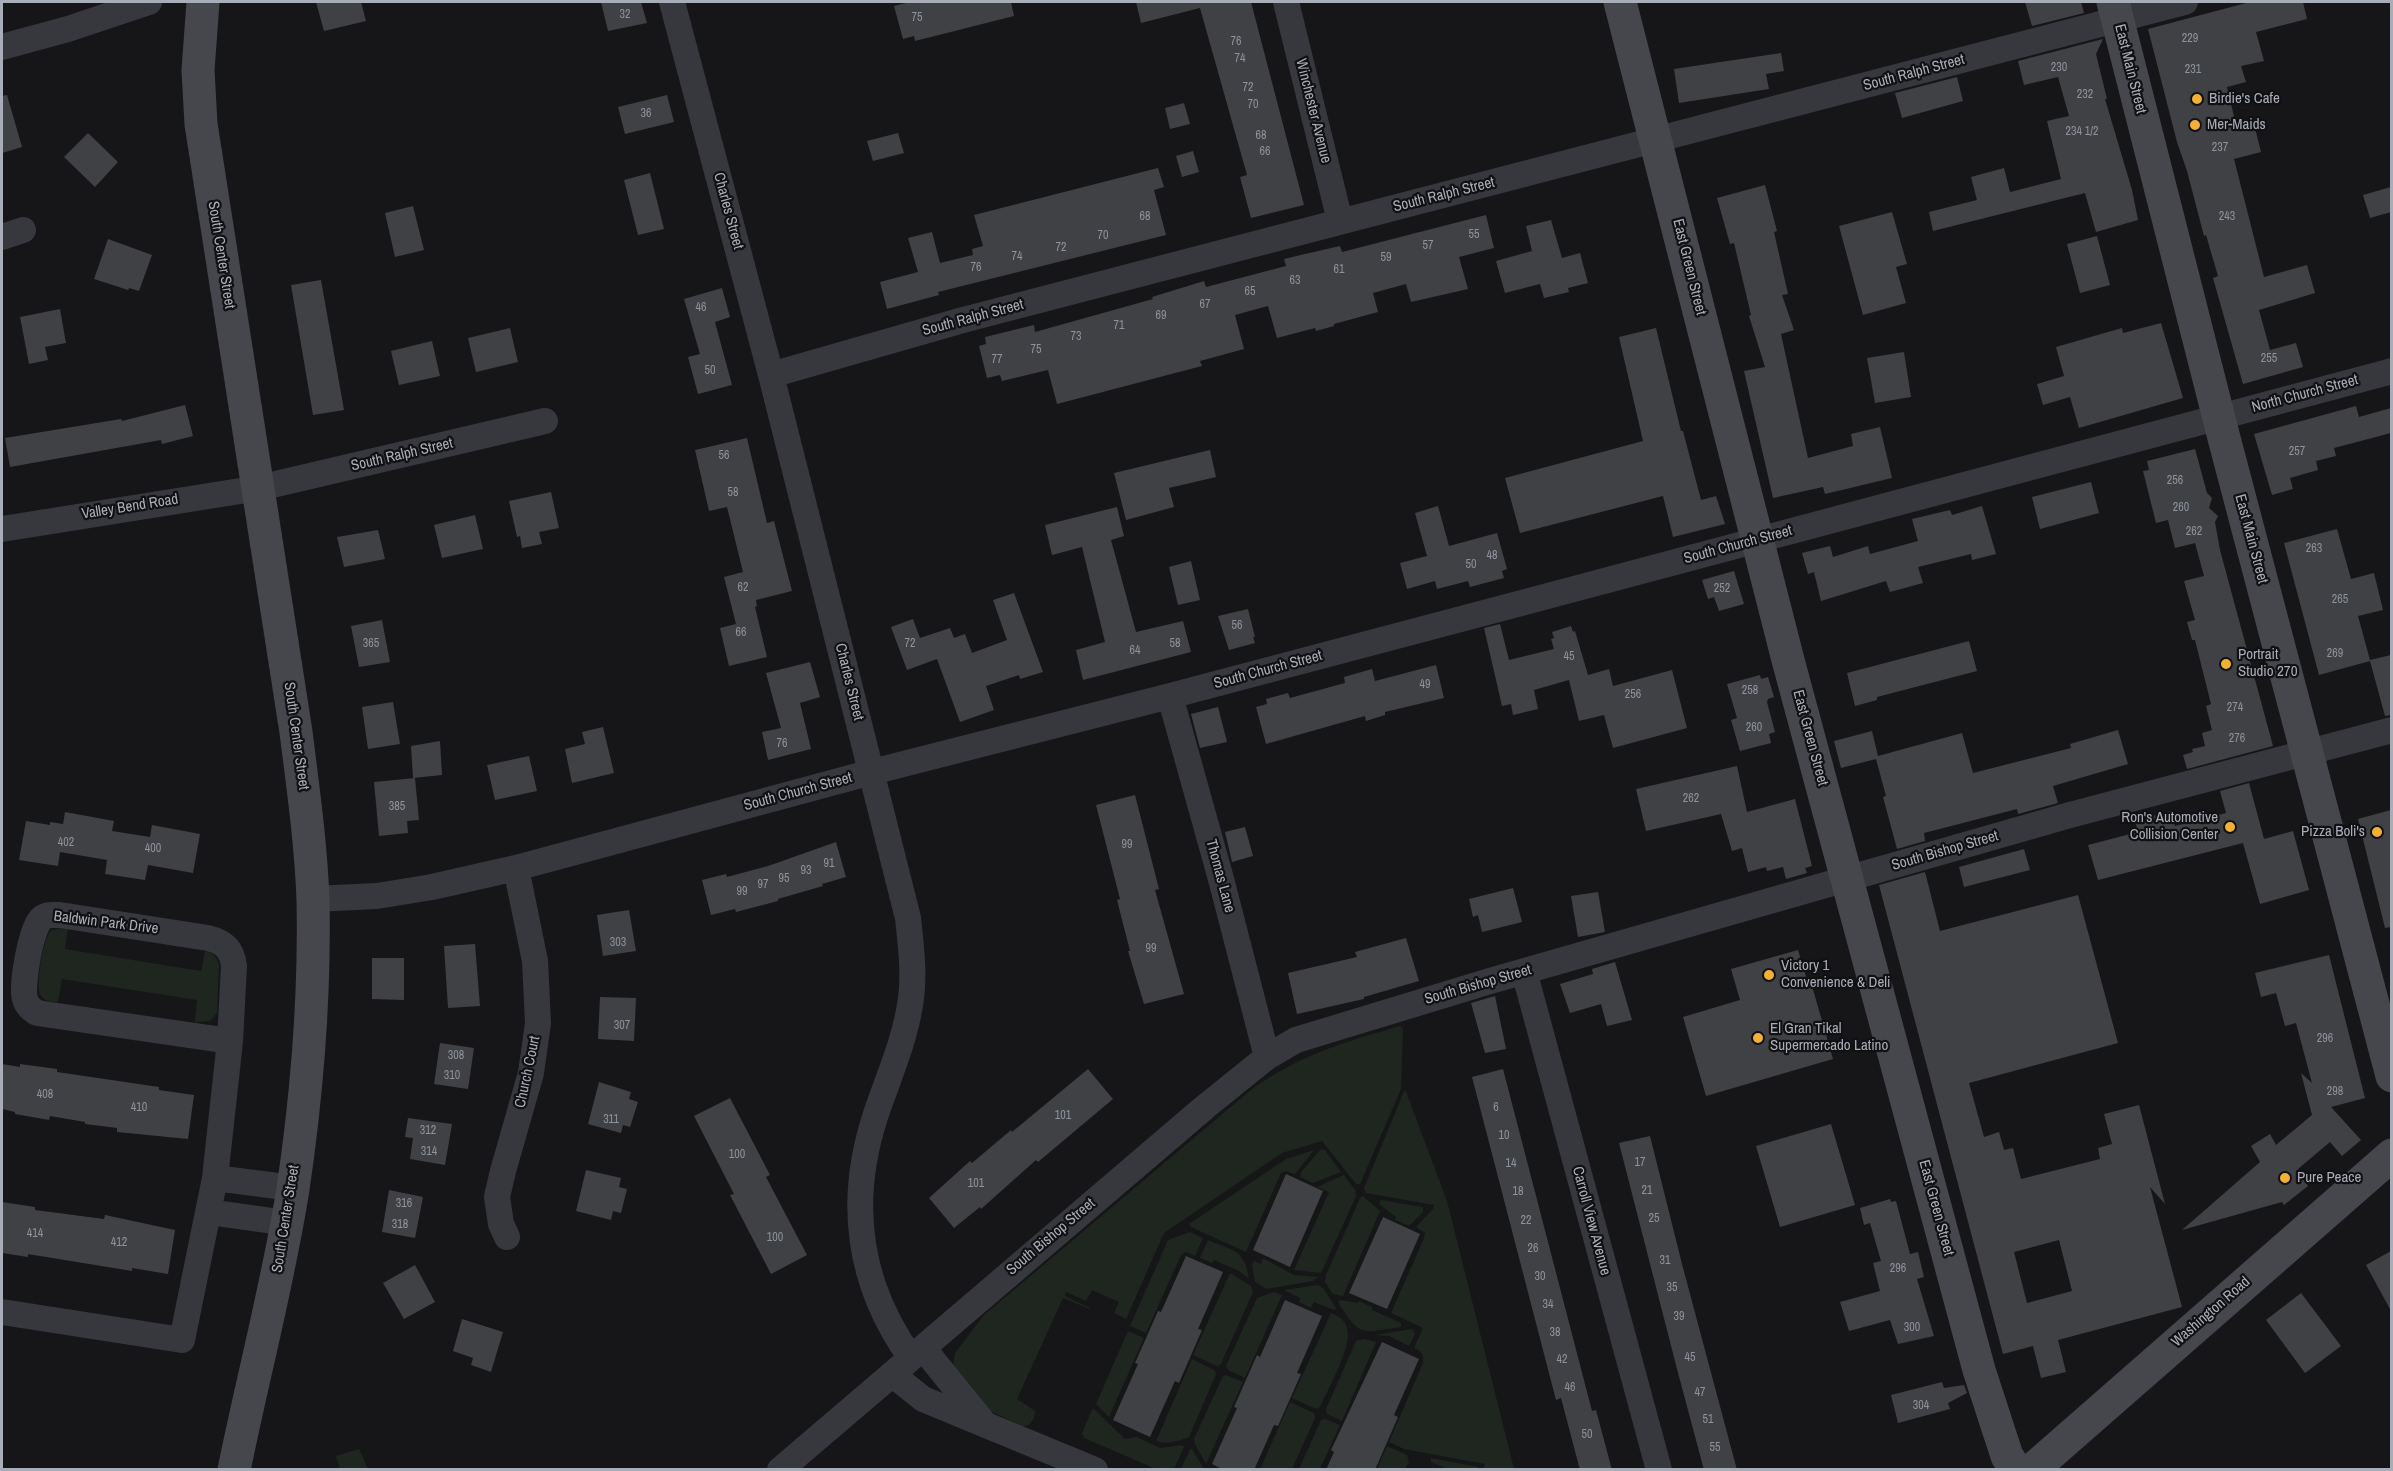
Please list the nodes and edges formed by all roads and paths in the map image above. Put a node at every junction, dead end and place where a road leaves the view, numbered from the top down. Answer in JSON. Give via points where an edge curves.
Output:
{"nodes":[{"id":1,"x":149,"y":2,"type":"edge"},
{"id":2,"x":203,"y":2,"type":"edge"},
{"id":3,"x":672,"y":2,"type":"edge"},
{"id":4,"x":1286,"y":2,"type":"edge"},
{"id":5,"x":1620,"y":2,"type":"edge"},
{"id":6,"x":2185,"y":2,"type":"edge"},
{"id":7,"x":2115,"y":10,"type":"edge"},
{"id":8,"x":2,"y":47,"type":"edge"},
{"id":9,"x":1656,"y":140,"type":"junction"},
{"id":10,"x":1340,"y":221,"type":"junction"},
{"id":11,"x":2391,"y":370,"type":"edge"},
{"id":12,"x":771,"y":375,"type":"junction"},
{"id":13,"x":2219,"y":416,"type":"junction"},
{"id":14,"x":545,"y":422,"type":"dead end"},
{"id":15,"x":259,"y":488,"type":"junction"},
{"id":16,"x":2,"y":529,"type":"edge"},
{"id":17,"x":1758,"y":539,"type":"junction"},
{"id":18,"x":1170,"y":696,"type":"junction"},
{"id":19,"x":2391,"y":730,"type":"edge"},
{"id":20,"x":2307,"y":753,"type":"junction"},
{"id":21,"x":872,"y":772,"type":"junction"},
{"id":22,"x":516,"y":868,"type":"junction"},
{"id":23,"x":1847,"y":879,"type":"junction"},
{"id":24,"x":313,"y":899,"type":"junction"},
{"id":25,"x":1524,"y":971,"type":"junction"},
{"id":26,"x":230,"y":1041,"type":"junction"},
{"id":27,"x":1267,"y":1057,"type":"junction"},
{"id":28,"x":2390,"y":1065,"type":"edge"},
{"id":29,"x":2391,"y":1155,"type":"edge"},
{"id":30,"x":215,"y":1178,"type":"junction"},
{"id":31,"x":293,"y":1188,"type":"junction"},
{"id":32,"x":209,"y":1212,"type":"junction"},
{"id":33,"x":287,"y":1223,"type":"junction"},
{"id":34,"x":507,"y":1236,"type":"dead end"},
{"id":35,"x":2,"y":1312,"type":"edge"},
{"id":36,"x":909,"y":1360,"type":"junction"},
{"id":37,"x":985,"y":1424,"type":"junction"},
{"id":38,"x":234,"y":1470,"type":"edge"},
{"id":39,"x":780,"y":1470,"type":"edge"},
{"id":40,"x":1095,"y":1470,"type":"edge"},
{"id":41,"x":1659,"y":1470,"type":"edge"},
{"id":42,"x":2016,"y":1470,"type":"edge"},
{"id":43,"x":2032,"y":1470,"type":"edge"}],
"edges":[{"from":1,"to":8,"type":"street"},
{"from":2,"to":15,"type":"street","name":"South Center Street","via":[[198,70],[201,124]]},
{"from":3,"to":12,"type":"street","name":"Charles Street"},
{"from":4,"to":10,"type":"street","name":"Winchester Avenue"},
{"from":5,"to":9,"type":"street","name":"East Green Street"},
{"from":6,"to":7,"type":"street","name":"South Ralph Street"},
{"from":7,"to":9,"type":"street","name":"South Ralph Street"},
{"from":7,"to":13,"type":"street","name":"East Main Street"},
{"from":9,"to":10,"type":"street","name":"South Ralph Street"},
{"from":9,"to":17,"type":"street","name":"East Green Street"},
{"from":10,"to":12,"type":"street","name":"South Ralph Street"},
{"from":11,"to":13,"type":"street","name":"North Church Street"},
{"from":12,"to":21,"type":"street","name":"Charles Street"},
{"from":13,"to":17,"type":"street","name":"South Church Street"},
{"from":13,"to":20,"type":"street","name":"East Main Street"},
{"from":14,"to":15,"type":"street","name":"South Ralph Street"},
{"from":15,"to":16,"type":"street","name":"Valley Bend Road"},
{"from":15,"to":24,"type":"street","name":"South Center Street","via":[[296,732]]},
{"from":17,"to":18,"type":"street","name":"South Church Street"},
{"from":17,"to":23,"type":"street","name":"East Green Street"},
{"from":18,"to":21,"type":"street","name":"South Church Street"},
{"from":18,"to":27,"type":"street","name":"Thomas Lane"},
{"from":19,"to":20,"type":"street","name":"South Bishop Street"},
{"from":20,"to":23,"type":"street","name":"South Bishop Street"},
{"from":20,"to":28,"type":"street","name":"East Main Street"},
{"from":21,"to":22,"type":"street","name":"South Church Street"},
{"from":21,"to":36,"type":"street","name":"Charles Street","via":[[908,918],[912,980],[904,1030],[865,1154],[861,1224],[873,1288]]},
{"from":22,"to":24,"type":"street","name":"South Church Street","via":[[432,887]]},
{"from":22,"to":34,"type":"street","name":"Church Court","via":[[535,961],[538,1023],[531,1072],[498,1197],[501,1224]]},
{"from":23,"to":25,"type":"street","name":"South Bishop Street"},
{"from":23,"to":42,"type":"street","name":"East Green Street","via":[[1979,1370],[2007,1456]]},
{"from":24,"to":31,"type":"street","name":"South Center Street","via":[[309,1046]]},
{"from":25,"to":27,"type":"street","name":"South Bishop Street","via":[[1296,1040]]},
{"from":25,"to":41,"type":"street","name":"Carroll View Avenue"},
{"from":26,"to":26,"type":"street","name":"Baldwin Park Drive","via":[[37,1013],[29,1007],[24,988],[35,927],[41,918],[60,915],[217,940],[232,956]]},
{"from":26,"to":30,"type":"street","name":"Baldwin Park Drive"},
{"from":27,"to":36,"type":"street","name":"South Bishop Street"},
{"from":29,"to":43,"type":"street","name":"Washington Road"},
{"from":30,"to":31,"type":"street"},
{"from":30,"to":32,"type":"street","name":"Baldwin Park Drive"},
{"from":31,"to":33,"type":"street","name":"South Center Street"},
{"from":32,"to":33,"type":"street"},
{"from":32,"to":35,"type":"street","name":"Baldwin Park Drive","via":[[182,1340]]},
{"from":33,"to":38,"type":"street","name":"South Center Street"},
{"from":36,"to":37,"type":"street"},
{"from":36,"to":37,"type":"street","via":[[923,1399]]},
{"from":36,"to":39,"type":"street","name":"South Bishop Street"},
{"from":37,"to":40,"type":"street"}]}
